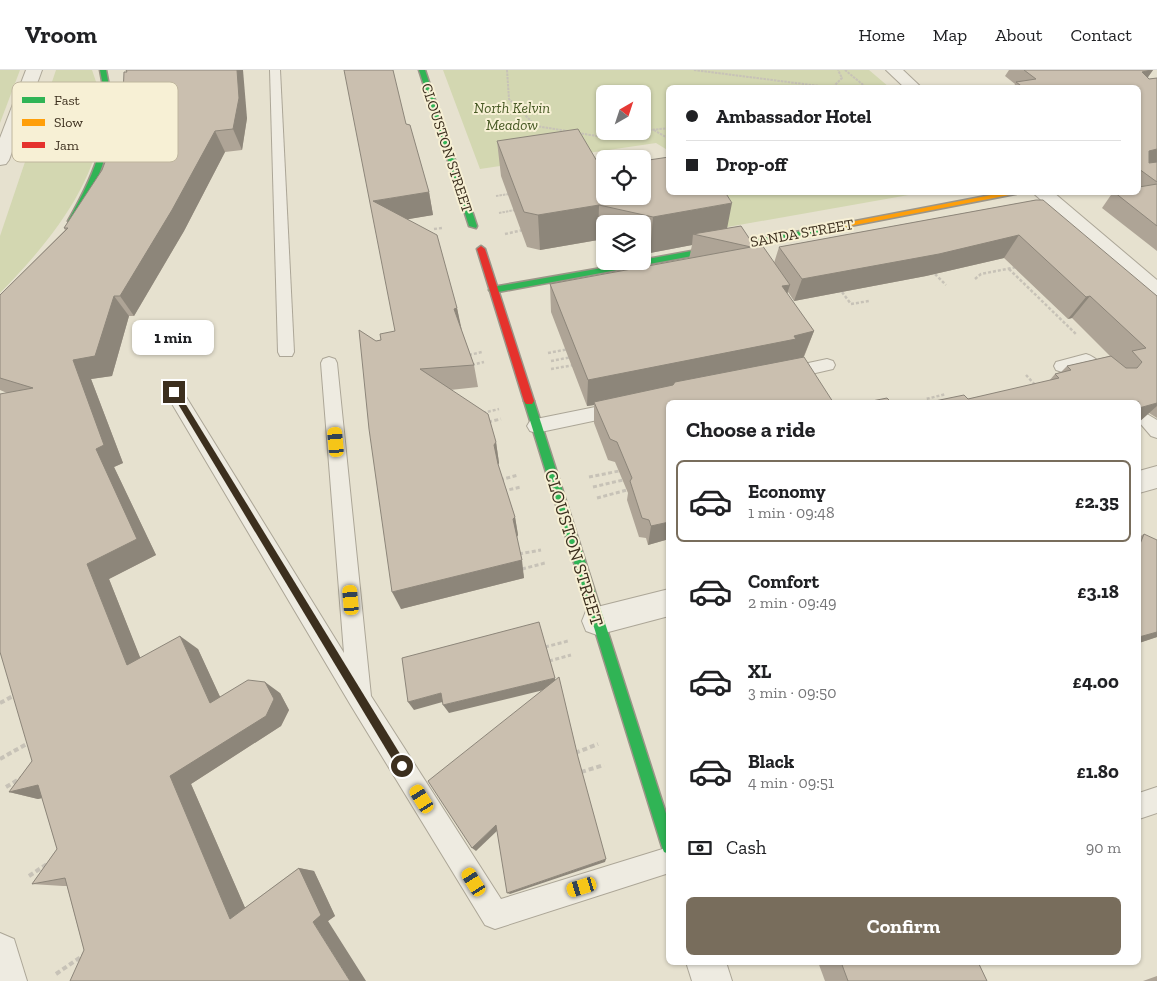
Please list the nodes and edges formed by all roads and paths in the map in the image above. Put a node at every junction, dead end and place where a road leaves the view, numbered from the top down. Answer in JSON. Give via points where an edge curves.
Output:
{"nodes":[{"id":1,"x":34,"y":70,"type":"edge"},
{"id":2,"x":103,"y":70,"type":"edge"},
{"id":3,"x":275,"y":70,"type":"edge"},
{"id":4,"x":422,"y":70,"type":"edge"},
{"id":5,"x":507,"y":70,"type":"edge"},
{"id":6,"x":694,"y":70,"type":"edge"},
{"id":7,"x":838,"y":70,"type":"edge"},
{"id":8,"x":846,"y":70,"type":"edge"},
{"id":9,"x":894,"y":70,"type":"edge"},
{"id":10,"x":29,"y":82,"type":"edge"},
{"id":11,"x":108,"y":82,"type":"edge"},
{"id":12,"x":814,"y":85,"type":"edge"},
{"id":13,"x":835,"y":85,"type":"edge"},
{"id":14,"x":864,"y":85,"type":"edge"},
{"id":15,"x":912,"y":85,"type":"edge"},
{"id":16,"x":12,"y":128,"type":"edge"},
{"id":17,"x":666,"y":128,"type":"edge"},
{"id":18,"x":651,"y":130,"type":"edge"},
{"id":19,"x":654,"y":130,"type":"junction"},
{"id":20,"x":596,"y":136,"type":"edge"},
{"id":21,"x":666,"y":137,"type":"edge"},
{"id":22,"x":0,"y":160,"type":"edge"},
{"id":23,"x":101,"y":162,"type":"edge"},
{"id":24,"x":511,"y":194,"type":"edge"},
{"id":25,"x":1006,"y":195,"type":"edge"},
{"id":26,"x":1045,"y":195,"type":"edge"},
{"id":27,"x":488,"y":197,"type":"dead end"},
{"id":28,"x":517,"y":210,"type":"edge"},
{"id":29,"x":494,"y":214,"type":"dead end"},
{"id":30,"x":473,"y":226,"type":"dead end"},
{"id":31,"x":67,"y":228,"type":"edge"},
{"id":32,"x":525,"y":229,"type":"edge"},
{"id":33,"x":502,"y":234,"type":"dead end"},
{"id":34,"x":744,"y":243,"type":"junction"},
{"id":35,"x":480,"y":249,"type":"dead end"},
{"id":36,"x":755,"y":260,"type":"edge"},
{"id":37,"x":1013,"y":264,"type":"edge"},
{"id":38,"x":1010,"y":269,"type":"junction"},
{"id":39,"x":935,"y":274,"type":"edge"},
{"id":40,"x":976,"y":279,"type":"dead end"},
{"id":41,"x":946,"y":285,"type":"dead end"},
{"id":42,"x":493,"y":290,"type":"junction"},
{"id":43,"x":1041,"y":290,"type":"dead end"},
{"id":44,"x":1157,"y":291,"type":"edge"},
{"id":45,"x":842,"y":292,"type":"edge"},
{"id":46,"x":1032,"y":292,"type":"junction"},
{"id":47,"x":1051,"y":298,"type":"dead end"},
{"id":48,"x":1042,"y":300,"type":"junction"},
{"id":49,"x":869,"y":301,"type":"dead end"},
{"id":50,"x":1080,"y":326,"type":"dead end"},
{"id":51,"x":1070,"y":329,"type":"junction"},
{"id":52,"x":1082,"y":340,"type":"dead end"},
{"id":53,"x":571,"y":349,"type":"edge"},
{"id":54,"x":286,"y":352,"type":"dead end"},
{"id":55,"x":485,"y":352,"type":"dead end"},
{"id":56,"x":545,"y":354,"type":"dead end"},
{"id":57,"x":469,"y":355,"type":"edge"},
{"id":58,"x":574,"y":357,"type":"edge"},
{"id":59,"x":488,"y":361,"type":"dead end"},
{"id":60,"x":548,"y":362,"type":"dead end"},
{"id":61,"x":329,"y":363,"type":"dead end"},
{"id":62,"x":577,"y":364,"type":"edge"},
{"id":63,"x":472,"y":365,"type":"edge"},
{"id":64,"x":827,"y":365,"type":"dead end"},
{"id":65,"x":1062,"y":366,"type":"dead end"},
{"id":66,"x":550,"y":369,"type":"dead end"},
{"id":67,"x":1026,"y":375,"type":"dead end"},
{"id":68,"x":769,"y":377,"type":"edge"},
{"id":69,"x":1110,"y":384,"type":"edge"},
{"id":70,"x":174,"y":392,"type":"dead end"},
{"id":71,"x":946,"y":394,"type":"dead end"},
{"id":72,"x":1044,"y":394,"type":"edge"},
{"id":73,"x":927,"y":400,"type":"edge"},
{"id":74,"x":633,"y":406,"type":"edge"},
{"id":75,"x":502,"y":409,"type":"dead end"},
{"id":76,"x":482,"y":413,"type":"edge"},
{"id":77,"x":504,"y":419,"type":"dead end"},
{"id":78,"x":485,"y":423,"type":"edge"},
{"id":79,"x":536,"y":426,"type":"junction"},
{"id":80,"x":619,"y":471,"type":"edge"},
{"id":81,"x":521,"y":474,"type":"dead end"},
{"id":82,"x":589,"y":477,"type":"dead end"},
{"id":83,"x":1157,"y":477,"type":"edge"},
{"id":84,"x":500,"y":480,"type":"edge"},
{"id":85,"x":623,"y":480,"type":"edge"},
{"id":86,"x":1141,"y":481,"type":"edge"},
{"id":87,"x":524,"y":486,"type":"dead end"},
{"id":88,"x":593,"y":487,"type":"dead end"},
{"id":89,"x":627,"y":490,"type":"edge"},
{"id":90,"x":503,"y":492,"type":"edge"},
{"id":91,"x":597,"y":498,"type":"dead end"},
{"id":92,"x":542,"y":550,"type":"dead end"},
{"id":93,"x":519,"y":554,"type":"edge"},
{"id":94,"x":546,"y":562,"type":"dead end"},
{"id":95,"x":522,"y":569,"type":"edge"},
{"id":96,"x":666,"y":603,"type":"edge"},
{"id":97,"x":597,"y":621,"type":"junction"},
{"id":98,"x":568,"y":641,"type":"dead end"},
{"id":99,"x":545,"y":648,"type":"edge"},
{"id":100,"x":572,"y":655,"type":"dead end"},
{"id":101,"x":549,"y":661,"type":"edge"},
{"id":102,"x":17,"y":694,"type":"edge"},
{"id":103,"x":360,"y":699,"type":"junction"},
{"id":104,"x":0,"y":703,"type":"edge"},
{"id":105,"x":32,"y":741,"type":"edge"},
{"id":106,"x":598,"y":744,"type":"dead end"},
{"id":107,"x":575,"y":753,"type":"edge"},
{"id":108,"x":0,"y":759,"type":"edge"},
{"id":109,"x":604,"y":765,"type":"dead end"},
{"id":110,"x":581,"y":772,"type":"edge"},
{"id":111,"x":22,"y":778,"type":"edge"},
{"id":112,"x":6,"y":788,"type":"dead end"},
{"id":113,"x":1157,"y":800,"type":"edge"},
{"id":114,"x":1141,"y":805,"type":"edge"},
{"id":115,"x":666,"y":837,"type":"edge"},
{"id":116,"x":51,"y":861,"type":"edge"},
{"id":117,"x":666,"y":861,"type":"edge"},
{"id":118,"x":28,"y":876,"type":"dead end"},
{"id":119,"x":0,"y":953,"type":"edge"},
{"id":120,"x":87,"y":953,"type":"edge"},
{"id":121,"x":707,"y":965,"type":"edge"},
{"id":122,"x":56,"y":974,"type":"dead end"},
{"id":123,"x":6,"y":981,"type":"edge"},
{"id":124,"x":712,"y":981,"type":"edge"}],
"edges":[{"from":1,"to":10,"type":"street"},
{"from":2,"to":11,"type":"street"},
{"from":3,"to":54,"type":"lane"},
{"from":4,"to":30,"type":"street","name":"CLOUSTON STREET"},
{"from":5,"to":20,"type":"path","via":[[509,99],[536,126]]},
{"from":6,"to":12,"type":"path"},
{"from":7,"to":13,"type":"path","via":[[842,78]]},
{"from":8,"to":14,"type":"path"},
{"from":9,"to":15,"type":"street"},
{"from":16,"to":22,"type":"street"},
{"from":17,"to":19,"type":"path"},
{"from":18,"to":19,"type":"path"},
{"from":19,"to":21,"type":"path"},
{"from":23,"to":31,"type":"street"},
{"from":24,"to":27,"type":"path"},
{"from":25,"to":34,"type":"street","name":"SANDA STREET"},
{"from":26,"to":44,"type":"street"},
{"from":28,"to":29,"type":"path"},
{"from":32,"to":33,"type":"path"},
{"from":34,"to":36,"type":"lane"},
{"from":34,"to":42,"type":"street","name":"SANDA STREET"},
{"from":35,"to":42,"type":"street","name":"CLOUSTON STREET"},
{"from":37,"to":38,"type":"path","via":[[1017,268]]},
{"from":38,"to":40,"type":"path","via":[[981,274]]},
{"from":38,"to":46,"type":"path"},
{"from":39,"to":41,"type":"path"},
{"from":42,"to":79,"type":"street","name":"CLOUSTON STREET"},
{"from":43,"to":46,"type":"path"},
{"from":45,"to":49,"type":"path","via":[[851,304]]},
{"from":46,"to":48,"type":"path"},
{"from":47,"to":48,"type":"path"},
{"from":48,"to":51,"type":"path"},
{"from":50,"to":51,"type":"path"},
{"from":51,"to":52,"type":"path"},
{"from":53,"to":56,"type":"path"},
{"from":55,"to":57,"type":"path"},
{"from":58,"to":60,"type":"path"},
{"from":59,"to":63,"type":"path"},
{"from":61,"to":103,"type":"lane"},
{"from":62,"to":66,"type":"path"},
{"from":64,"to":68,"type":"lane"},
{"from":65,"to":69,"type":"lane","via":[[1086,360]]},
{"from":67,"to":72,"type":"path"},
{"from":70,"to":103,"type":"lane"},
{"from":71,"to":73,"type":"path"},
{"from":74,"to":79,"type":"lane"},
{"from":75,"to":76,"type":"path"},
{"from":77,"to":78,"type":"path"},
{"from":79,"to":97,"type":"street","name":"CLOUSTON STREET"},
{"from":80,"to":82,"type":"path"},
{"from":81,"to":84,"type":"path"},
{"from":83,"to":86,"type":"street"},
{"from":85,"to":88,"type":"path"},
{"from":87,"to":90,"type":"path"},
{"from":89,"to":91,"type":"path"},
{"from":92,"to":93,"type":"path"},
{"from":94,"to":95,"type":"path"},
{"from":96,"to":97,"type":"street"},
{"from":97,"to":115,"type":"street","name":"CLOUSTON STREET"},
{"from":98,"to":99,"type":"path"},
{"from":100,"to":101,"type":"path"},
{"from":102,"to":104,"type":"path"},
{"from":103,"to":117,"type":"lane","via":[[495,915]]},
{"from":105,"to":108,"type":"path"},
{"from":106,"to":107,"type":"path"},
{"from":109,"to":110,"type":"path"},
{"from":111,"to":112,"type":"path"},
{"from":113,"to":114,"type":"lane"},
{"from":116,"to":118,"type":"path"},
{"from":119,"to":123,"type":"street"},
{"from":120,"to":122,"type":"path"},
{"from":121,"to":124,"type":"street"}]}
